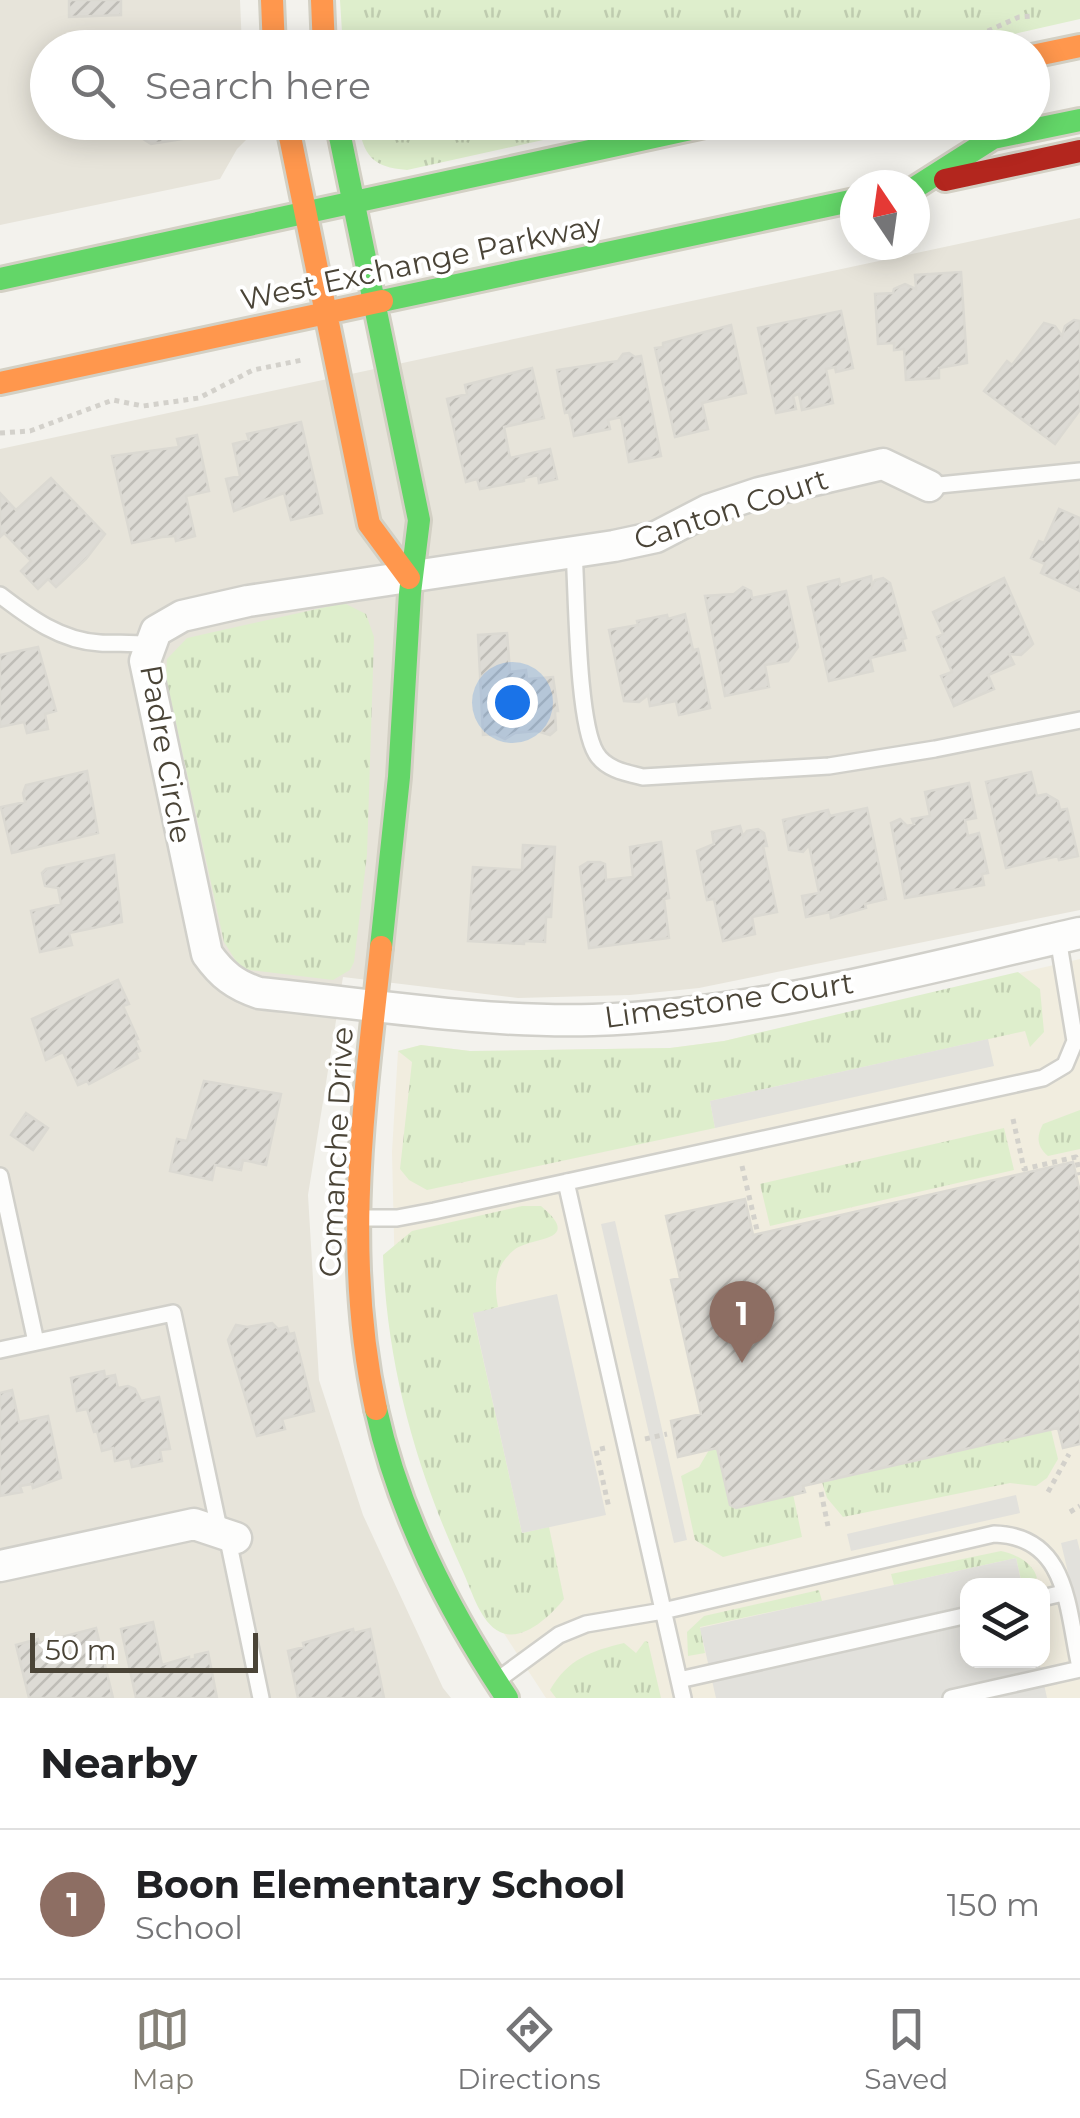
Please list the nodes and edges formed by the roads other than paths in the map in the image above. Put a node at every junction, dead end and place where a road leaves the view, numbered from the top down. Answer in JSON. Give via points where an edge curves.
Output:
{"nodes":[{"id":1,"x":272,"y":0,"type":"edge"},
{"id":2,"x":322,"y":0,"type":"edge"},
{"id":3,"x":273,"y":30,"type":"edge"},
{"id":4,"x":323,"y":30,"type":"edge"},
{"id":5,"x":1080,"y":46,"type":"edge"},
{"id":6,"x":1050,"y":52,"type":"edge"},
{"id":7,"x":1080,"y":120,"type":"edge"},
{"id":8,"x":1050,"y":126,"type":"edge"},
{"id":9,"x":290,"y":140,"type":"edge"},
{"id":10,"x":340,"y":140,"type":"edge"},
{"id":11,"x":638,"y":140,"type":"edge"},
{"id":12,"x":990,"y":140,"type":"edge"},
{"id":13,"x":1080,"y":152,"type":"edge"},
{"id":14,"x":930,"y":178,"type":"edge"},
{"id":15,"x":930,"y":184,"type":"edge"},
{"id":16,"x":352,"y":201,"type":"junction"},
{"id":17,"x":840,"y":203,"type":"edge"},
{"id":18,"x":304,"y":212,"type":"junction"},
{"id":19,"x":0,"y":279,"type":"edge"},
{"id":20,"x":372,"y":304,"type":"junction"},
{"id":21,"x":324,"y":314,"type":"junction"},
{"id":22,"x":0,"y":383,"type":"edge"},
{"id":23,"x":1080,"y":471,"type":"edge"},
{"id":24,"x":929,"y":486,"type":"joint"},
{"id":25,"x":574,"y":552,"type":"junction"},
{"id":26,"x":409,"y":578,"type":"junction"},
{"id":27,"x":0,"y":595,"type":"edge"},
{"id":28,"x":148,"y":645,"type":"junction"},
{"id":29,"x":1080,"y":720,"type":"edge"},
{"id":30,"x":1069,"y":935,"type":"edge"},
{"id":31,"x":374,"y":1004,"type":"junction"},
{"id":32,"x":0,"y":1176,"type":"edge"},
{"id":33,"x":566,"y":1182,"type":"junction"},
{"id":34,"x":357,"y":1218,"type":"junction"},
{"id":35,"x":36,"y":1342,"type":"junction"},
{"id":36,"x":0,"y":1350,"type":"edge"},
{"id":37,"x":228,"y":1536,"type":"junction"},
{"id":38,"x":0,"y":1566,"type":"edge"},
{"id":39,"x":1063,"y":1593,"type":"junction"},
{"id":40,"x":1050,"y":1596,"type":"edge"},
{"id":41,"x":663,"y":1611,"type":"junction"},
{"id":42,"x":960,"y":1617,"type":"edge"},
{"id":43,"x":1080,"y":1668,"type":"edge"},
{"id":44,"x":679,"y":1680,"type":"junction"},
{"id":45,"x":502,"y":1690,"type":"edge"},
{"id":46,"x":260,"y":1698,"type":"edge"},
{"id":47,"x":683,"y":1698,"type":"edge"},
{"id":48,"x":951,"y":1698,"type":"edge"}],
"edges":[{"from":1,"to":3,"type":"street"},
{"from":2,"to":4,"type":"street"},
{"from":5,"to":6,"type":"street"},
{"from":7,"to":8,"type":"street"},
{"from":9,"to":18,"type":"street"},
{"from":10,"to":16,"type":"street","name":"Comanche Drive"},
{"from":11,"to":16,"type":"street"},
{"from":12,"to":14,"type":"street"},
{"from":13,"to":15,"type":"street"},
{"from":16,"to":18,"type":"street"},
{"from":16,"to":20,"type":"street","name":"Comanche Drive"},
{"from":17,"to":20,"type":"street","name":"West Exchange Parkway"},
{"from":18,"to":19,"type":"street"},
{"from":18,"to":21,"type":"street"},
{"from":20,"to":21,"type":"street","name":"West Exchange Parkway"},
{"from":20,"to":26,"type":"street","name":"Comanche Drive","via":[[420,520]]},
{"from":21,"to":22,"type":"street","name":"West Exchange Parkway"},
{"from":21,"to":26,"type":"street","via":[[369,524]]},
{"from":23,"to":24,"type":"lane"},
{"from":24,"to":25,"type":"street","name":"Canton Court","via":[[883,464],[742,498],[656,536]]},
{"from":25,"to":26,"type":"street","name":"Canton Court"},
{"from":25,"to":29,"type":"lane","via":[[585,724],[596,756],[614,769],[643,778],[829,766]]},
{"from":26,"to":28,"type":"street","name":"Padre Circle","via":[[182,616]]},
{"from":26,"to":31,"type":"street","name":"Comanche Drive","via":[[397,808]]},
{"from":27,"to":28,"type":"lane","via":[[60,634]]},
{"from":28,"to":31,"type":"street","name":"Padre Circle","via":[[146,676],[207,954],[238,986],[259,993]]},
{"from":30,"to":31,"type":"street","name":"Limestone Court","via":[[830,990],[670,1015],[506,1020]]},
{"from":30,"to":33,"type":"lane","via":[[1075,1041],[1055,1074]]},
{"from":31,"to":34,"type":"street","name":"Comanche Drive"},
{"from":32,"to":35,"type":"lane"},
{"from":33,"to":34,"type":"lane","via":[[397,1218]]},
{"from":33,"to":41,"type":"lane"},
{"from":34,"to":45,"type":"street","name":"Comanche Drive","via":[[360,1318],[392,1477],[440,1592]]},
{"from":35,"to":36,"type":"lane"},
{"from":35,"to":37,"type":"lane","via":[[174,1312]]},
{"from":37,"to":38,"type":"street","via":[[194,1524]]},
{"from":37,"to":46,"type":"lane"},
{"from":39,"to":40,"type":"lane"},
{"from":39,"to":41,"type":"lane","via":[[1048,1554],[1014,1534],[994,1534]]},
{"from":39,"to":43,"type":"lane"},
{"from":41,"to":44,"type":"lane"},
{"from":41,"to":45,"type":"lane","via":[[559,1635]]},
{"from":42,"to":44,"type":"lane"},
{"from":43,"to":48,"type":"lane"},
{"from":44,"to":47,"type":"lane"}]}
